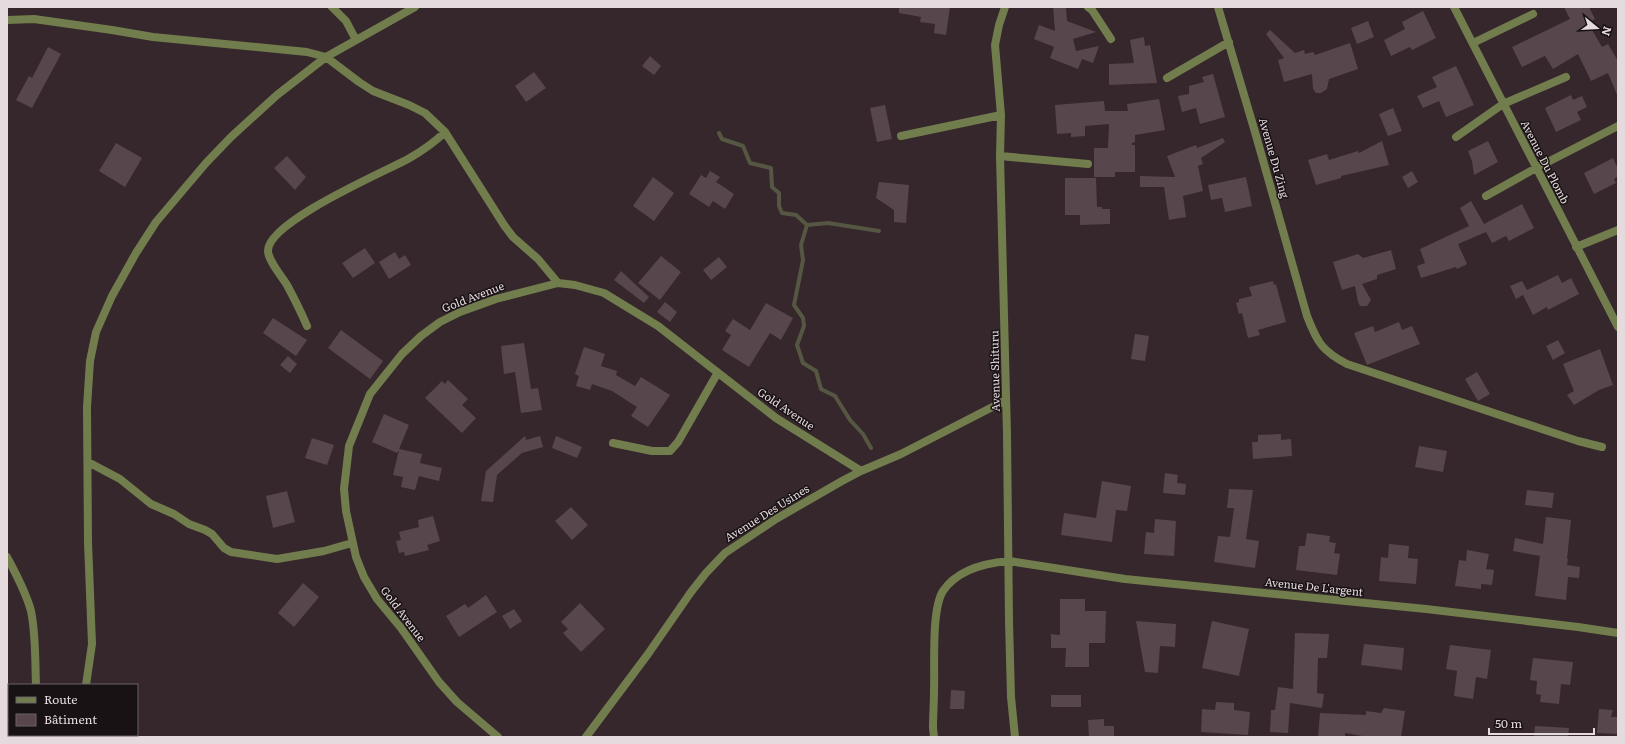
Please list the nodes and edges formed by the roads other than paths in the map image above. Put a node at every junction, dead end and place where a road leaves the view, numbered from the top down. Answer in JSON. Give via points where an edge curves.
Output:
{"nodes":[{"id":1,"x":332,"y":7,"type":"edge"},
{"id":2,"x":415,"y":7,"type":"edge"},
{"id":3,"x":1005,"y":7,"type":"edge"},
{"id":4,"x":1088,"y":7,"type":"edge"},
{"id":5,"x":1218,"y":7,"type":"edge"},
{"id":6,"x":1454,"y":7,"type":"edge"},
{"id":7,"x":1533,"y":14,"type":"dead end"},
{"id":8,"x":7,"y":20,"type":"edge"},
{"id":9,"x":1112,"y":39,"type":"dead end"},
{"id":10,"x":356,"y":40,"type":"junction"},
{"id":11,"x":1229,"y":42,"type":"junction"},
{"id":12,"x":1473,"y":43,"type":"junction"},
{"id":13,"x":326,"y":57,"type":"junction"},
{"id":14,"x":1566,"y":77,"type":"dead end"},
{"id":15,"x":1167,"y":78,"type":"dead end"},
{"id":16,"x":1503,"y":104,"type":"junction"},
{"id":17,"x":1001,"y":115,"type":"junction"},
{"id":18,"x":1618,"y":126,"type":"edge"},
{"id":19,"x":445,"y":132,"type":"junction"},
{"id":20,"x":901,"y":136,"type":"dead end"},
{"id":21,"x":1456,"y":137,"type":"dead end"},
{"id":22,"x":1000,"y":156,"type":"junction"},
{"id":23,"x":1088,"y":164,"type":"dead end"},
{"id":24,"x":1536,"y":168,"type":"junction"},
{"id":25,"x":1486,"y":196,"type":"dead end"},
{"id":26,"x":1618,"y":230,"type":"edge"},
{"id":27,"x":1576,"y":247,"type":"junction"},
{"id":28,"x":558,"y":283,"type":"junction"},
{"id":29,"x":307,"y":326,"type":"dead end"},
{"id":30,"x":1618,"y":327,"type":"edge"},
{"id":31,"x":717,"y":374,"type":"junction"},
{"id":32,"x":1006,"y":400,"type":"junction"},
{"id":33,"x":613,"y":443,"type":"dead end"},
{"id":34,"x":1602,"y":447,"type":"dead end"},
{"id":35,"x":88,"y":462,"type":"junction"},
{"id":36,"x":860,"y":471,"type":"junction"},
{"id":37,"x":352,"y":543,"type":"junction"},
{"id":38,"x":7,"y":557,"type":"edge"},
{"id":39,"x":1009,"y":561,"type":"junction"},
{"id":40,"x":1618,"y":633,"type":"edge"},
{"id":41,"x":36,"y":684,"type":"edge"},
{"id":42,"x":86,"y":684,"type":"edge"},
{"id":43,"x":498,"y":737,"type":"edge"},
{"id":44,"x":586,"y":737,"type":"edge"},
{"id":45,"x":934,"y":737,"type":"edge"},
{"id":46,"x":1015,"y":737,"type":"edge"}],
"edges":[{"from":1,"to":10,"type":"street","via":[[346,21]]},
{"from":2,"to":10,"type":"street"},
{"from":3,"to":17,"type":"street","name":"Avenue Shituru","via":[[995,45]]},
{"from":4,"to":9,"type":"street"},
{"from":5,"to":11,"type":"street","name":"Avenue Du Zing"},
{"from":6,"to":12,"type":"street","name":"Avenue Du Plomb"},
{"from":7,"to":12,"type":"street"},
{"from":8,"to":13,"type":"street","via":[[34,19],[153,37],[307,52]]},
{"from":10,"to":13,"type":"street"},
{"from":11,"to":15,"type":"street"},
{"from":11,"to":34,"type":"street","name":"Avenue Du Zing","via":[[1307,316],[1324,349],[1347,364]]},
{"from":12,"to":16,"type":"street","name":"Avenue Du Plomb"},
{"from":13,"to":19,"type":"street","via":[[373,91],[425,113]]},
{"from":13,"to":35,"type":"street","via":[[277,95],[231,137],[156,222],[136,252],[96,332],[89,369]]},
{"from":14,"to":16,"type":"street"},
{"from":16,"to":21,"type":"street"},
{"from":16,"to":24,"type":"street","name":"Avenue Du Plomb"},
{"from":17,"to":20,"type":"street"},
{"from":17,"to":22,"type":"street","name":"Avenue Shituru"},
{"from":18,"to":24,"type":"street"},
{"from":19,"to":28,"type":"street","via":[[504,225]]},
{"from":19,"to":29,"type":"street","via":[[434,143],[407,159],[319,204],[287,226],[270,243],[270,258]]},
{"from":22,"to":23,"type":"street"},
{"from":22,"to":32,"type":"street","name":"Avenue Shituru"},
{"from":24,"to":25,"type":"street"},
{"from":24,"to":27,"type":"street","name":"Avenue Du Plomb"},
{"from":26,"to":27,"type":"street"},
{"from":27,"to":30,"type":"street","name":"Avenue Du Plomb"},
{"from":28,"to":31,"type":"street","name":"Gold Avenue","via":[[604,293],[658,326]]},
{"from":28,"to":37,"type":"street","name":"Gold Avenue","via":[[496,299],[440,322],[421,336],[384,375],[370,394],[349,446],[344,489]]},
{"from":31,"to":33,"type":"street","via":[[678,442],[670,451],[652,451]]},
{"from":31,"to":36,"type":"street","name":"Gold Avenue","via":[[776,418]]},
{"from":32,"to":36,"type":"street","name":"Avenue Des Usines","via":[[901,454]]},
{"from":32,"to":39,"type":"street","name":"Avenue Shituru"},
{"from":35,"to":37,"type":"street","via":[[120,480],[151,504],[212,534],[231,552],[277,559]]},
{"from":35,"to":42,"type":"street","via":[[92,644]]},
{"from":36,"to":44,"type":"street","name":"Avenue Des Usines","via":[[776,519],[725,553],[690,592],[648,654]]},
{"from":37,"to":43,"type":"street","name":"Gold Avenue","via":[[364,577],[377,599],[439,682],[457,702]]},
{"from":38,"to":41,"type":"street","via":[[30,609]]},
{"from":39,"to":40,"type":"street","name":"Avenue De L'argent","via":[[1125,579],[1426,609]]},
{"from":39,"to":45,"type":"street","name":"Avenue De L'argent","via":[[991,562],[957,577],[944,590],[938,603],[934,650]]},
{"from":39,"to":46,"type":"street","name":"Avenue Shituru","via":[[1011,682]]}]}
